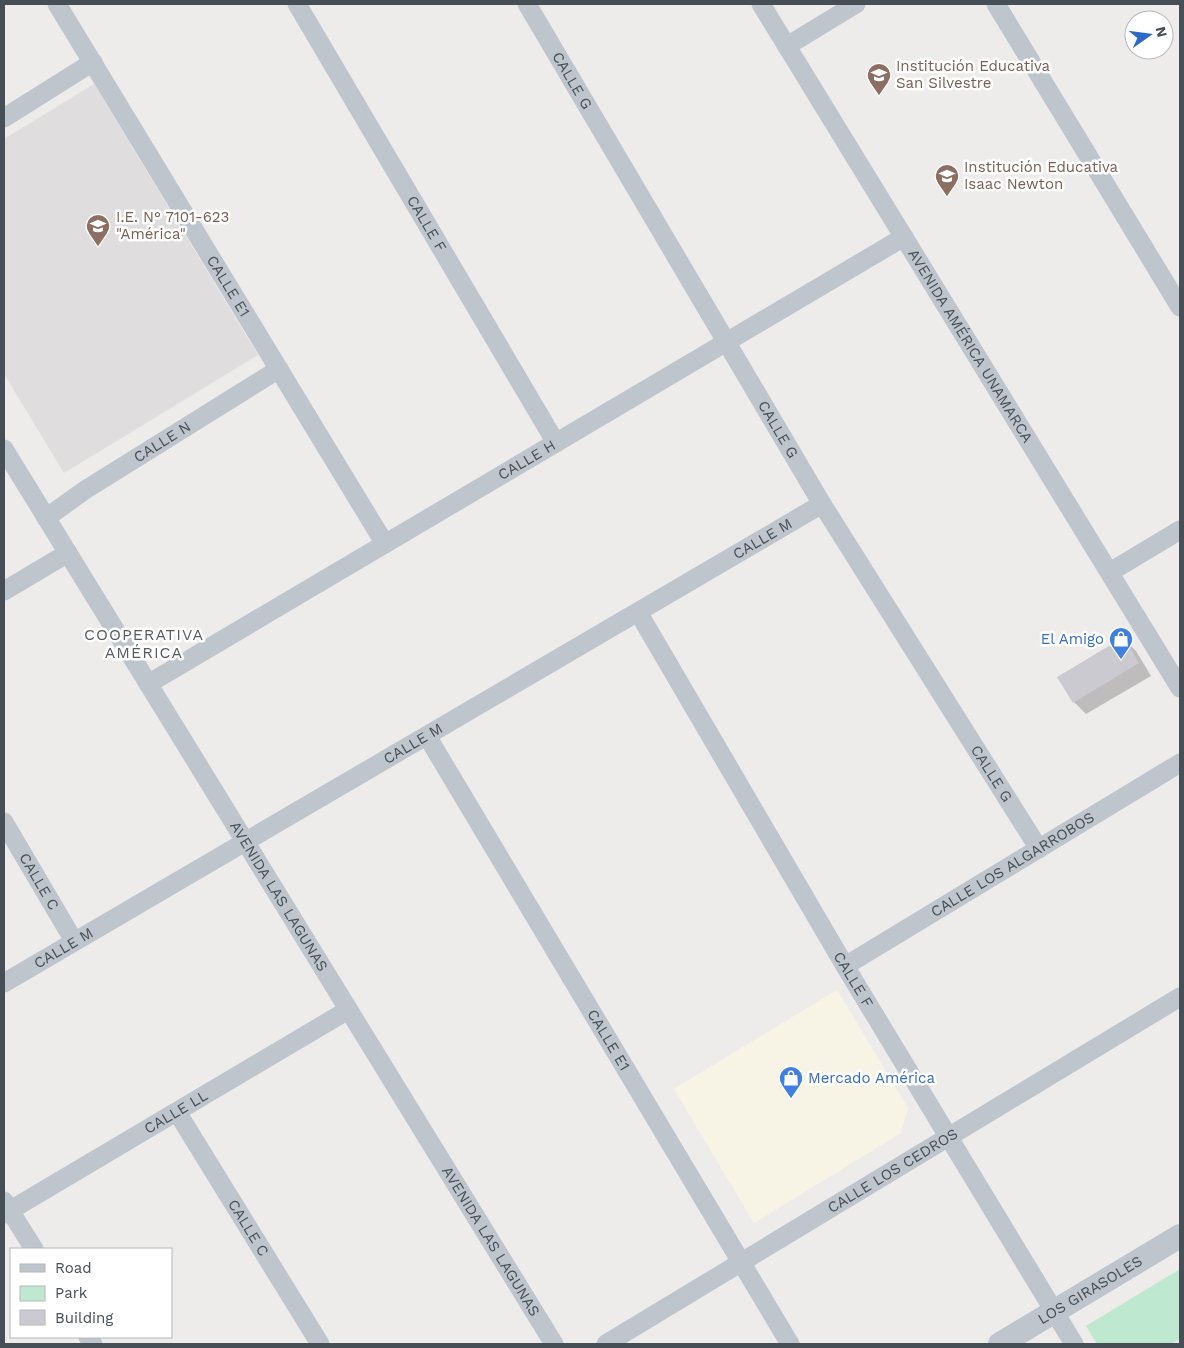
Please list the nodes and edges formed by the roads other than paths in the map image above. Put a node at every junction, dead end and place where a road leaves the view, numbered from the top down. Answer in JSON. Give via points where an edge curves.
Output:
{"nodes":[{"id":1,"x":57,"y":4,"type":"edge"},
{"id":2,"x":297,"y":4,"type":"edge"},
{"id":3,"x":527,"y":4,"type":"edge"},
{"id":4,"x":761,"y":4,"type":"edge"},
{"id":5,"x":856,"y":4,"type":"edge"},
{"id":6,"x":996,"y":4,"type":"edge"},
{"id":7,"x":787,"y":46,"type":"junction"},
{"id":8,"x":93,"y":62,"type":"junction"},
{"id":9,"x":4,"y":118,"type":"edge"},
{"id":10,"x":904,"y":237,"type":"junction"},
{"id":11,"x":1180,"y":307,"type":"edge"},
{"id":12,"x":727,"y":344,"type":"junction"},
{"id":13,"x":279,"y":369,"type":"junction"},
{"id":14,"x":556,"y":443,"type":"junction"},
{"id":15,"x":4,"y":449,"type":"edge"},
{"id":16,"x":822,"y":504,"type":"junction"},
{"id":17,"x":46,"y":518,"type":"junction"},
{"id":18,"x":1180,"y":530,"type":"edge"},
{"id":19,"x":385,"y":544,"type":"junction"},
{"id":20,"x":68,"y":553,"type":"junction"},
{"id":21,"x":1110,"y":572,"type":"junction"},
{"id":22,"x":4,"y":592,"type":"edge"},
{"id":23,"x":638,"y":612,"type":"junction"},
{"id":24,"x":148,"y":684,"type":"junction"},
{"id":25,"x":1180,"y":688,"type":"edge"},
{"id":26,"x":427,"y":736,"type":"junction"},
{"id":27,"x":1180,"y":763,"type":"edge"},
{"id":28,"x":4,"y":822,"type":"edge"},
{"id":29,"x":245,"y":841,"type":"junction"},
{"id":30,"x":1039,"y":849,"type":"junction"},
{"id":31,"x":74,"y":941,"type":"junction"},
{"id":32,"x":846,"y":966,"type":"junction"},
{"id":33,"x":4,"y":983,"type":"edge"},
{"id":34,"x":1180,"y":997,"type":"edge"},
{"id":35,"x":348,"y":1010,"type":"junction"},
{"id":36,"x":177,"y":1112,"type":"junction"},
{"id":37,"x":948,"y":1138,"type":"junction"},
{"id":38,"x":6,"y":1208,"type":"edge"},
{"id":39,"x":1180,"y":1236,"type":"edge"},
{"id":40,"x":33,"y":1248,"type":"edge"},
{"id":41,"x":742,"y":1262,"type":"junction"},
{"id":42,"x":1054,"y":1311,"type":"junction"},
{"id":43,"x":320,"y":1344,"type":"edge"},
{"id":44,"x":554,"y":1344,"type":"edge"},
{"id":45,"x":606,"y":1344,"type":"edge"},
{"id":46,"x":790,"y":1344,"type":"edge"},
{"id":47,"x":1000,"y":1344,"type":"edge"},
{"id":48,"x":1074,"y":1344,"type":"edge"}],
"edges":[{"from":1,"to":8,"type":"street","name":"CALLE E1"},
{"from":2,"to":14,"type":"street","name":"CALLE F"},
{"from":3,"to":12,"type":"street","name":"CALLE G"},
{"from":4,"to":7,"type":"street","name":"AVENIDA AMÉRICA UNAMARCA"},
{"from":5,"to":7,"type":"street"},
{"from":6,"to":11,"type":"street"},
{"from":7,"to":10,"type":"street","name":"AVENIDA AMÉRICA UNAMARCA"},
{"from":8,"to":9,"type":"street"},
{"from":8,"to":13,"type":"street","name":"CALLE E1"},
{"from":10,"to":12,"type":"street","name":"CALLE H"},
{"from":10,"to":21,"type":"street","name":"AVENIDA AMÉRICA UNAMARCA"},
{"from":12,"to":14,"type":"street","name":"CALLE H"},
{"from":12,"to":16,"type":"street","name":"CALLE G"},
{"from":13,"to":17,"type":"street","name":"CALLE N"},
{"from":13,"to":19,"type":"street","name":"CALLE E1"},
{"from":14,"to":19,"type":"street","name":"CALLE H"},
{"from":15,"to":17,"type":"street","name":"AVENIDA LAS LAGUNAS"},
{"from":16,"to":23,"type":"street","name":"CALLE M"},
{"from":16,"to":30,"type":"street","name":"CALLE G"},
{"from":17,"to":20,"type":"street","name":"AVENIDA LAS LAGUNAS"},
{"from":18,"to":21,"type":"street"},
{"from":19,"to":24,"type":"street","name":"CALLE H"},
{"from":20,"to":22,"type":"street"},
{"from":20,"to":24,"type":"street","name":"AVENIDA LAS LAGUNAS"},
{"from":21,"to":25,"type":"street","name":"AVENIDA AMÉRICA UNAMARCA"},
{"from":23,"to":26,"type":"street","name":"CALLE M"},
{"from":23,"to":32,"type":"street","name":"CALLE F"},
{"from":24,"to":29,"type":"street","name":"AVENIDA LAS LAGUNAS"},
{"from":26,"to":29,"type":"street","name":"CALLE M"},
{"from":26,"to":41,"type":"street","name":"CALLE E1"},
{"from":27,"to":30,"type":"street","name":"CALLE LOS ALGARROBOS"},
{"from":28,"to":31,"type":"street","name":"CALLE C"},
{"from":29,"to":31,"type":"street","name":"CALLE M"},
{"from":29,"to":35,"type":"street","name":"AVENIDA LAS LAGUNAS"},
{"from":30,"to":32,"type":"street","name":"CALLE LOS ALGARROBOS"},
{"from":31,"to":33,"type":"street","name":"CALLE M"},
{"from":32,"to":37,"type":"street","name":"CALLE F"},
{"from":34,"to":37,"type":"street","name":"CALLE LOS CEDROS"},
{"from":35,"to":36,"type":"street","name":"CALLE LL"},
{"from":35,"to":44,"type":"street","name":"AVENIDA LAS LAGUNAS"},
{"from":36,"to":38,"type":"street","name":"CALLE LL"},
{"from":36,"to":43,"type":"street","name":"CALLE C"},
{"from":37,"to":41,"type":"street","name":"CALLE LOS CEDROS"},
{"from":37,"to":42,"type":"street","name":"CALLE F"},
{"from":38,"to":40,"type":"street"},
{"from":39,"to":42,"type":"street","name":"LOS GIRASOLES"},
{"from":41,"to":45,"type":"street","name":"CALLE LOS CEDROS"},
{"from":41,"to":46,"type":"street","name":"CALLE E1"},
{"from":42,"to":47,"type":"street","name":"LOS GIRASOLES"},
{"from":42,"to":48,"type":"street","name":"CALLE F"}]}
